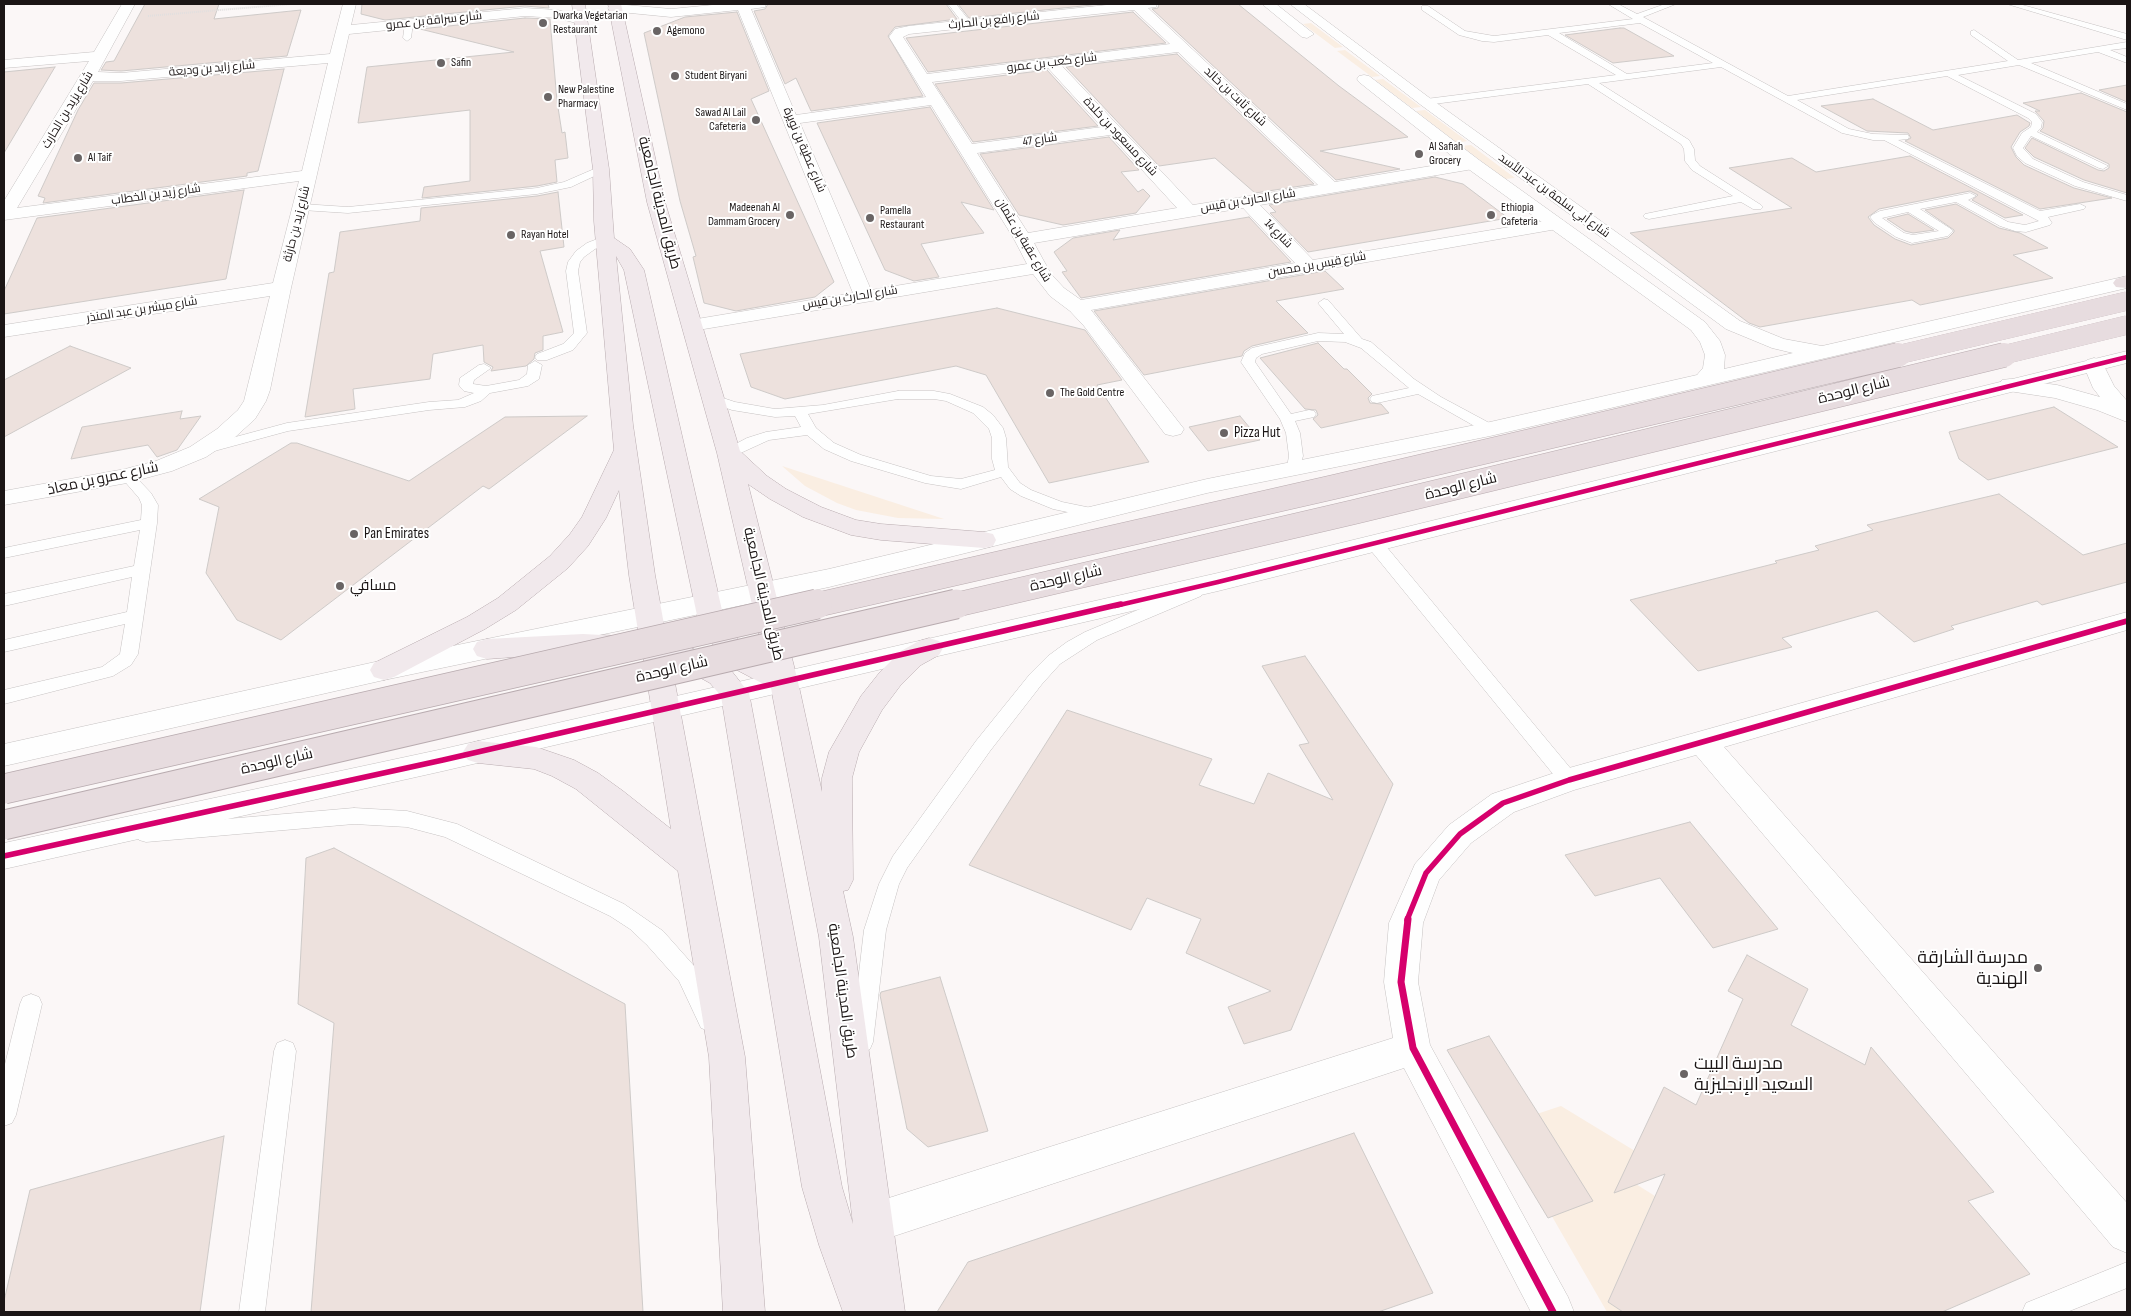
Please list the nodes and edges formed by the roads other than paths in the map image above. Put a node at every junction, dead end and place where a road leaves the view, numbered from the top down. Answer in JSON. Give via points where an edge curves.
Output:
{"nodes":[{"id":1,"x":128,"y":4,"type":"edge"},
{"id":2,"x":349,"y":4,"type":"edge"},
{"id":3,"x":557,"y":4,"type":"edge"},
{"id":4,"x":762,"y":4,"type":"edge"},
{"id":5,"x":952,"y":4,"type":"edge"},
{"id":6,"x":1144,"y":4,"type":"edge"},
{"id":7,"x":1268,"y":4,"type":"edge"},
{"id":8,"x":1296,"y":4,"type":"edge"},
{"id":9,"x":1612,"y":4,"type":"edge"},
{"id":10,"x":1672,"y":4,"type":"edge"},
{"id":11,"x":2010,"y":4,"type":"edge"},
{"id":12,"x":615,"y":6,"type":"edge"},
{"id":13,"x":743,"y":6,"type":"junction"},
{"id":14,"x":1425,"y":8,"type":"dead end"},
{"id":15,"x":526,"y":12,"type":"junction"},
{"id":16,"x":579,"y":12,"type":"edge"},
{"id":17,"x":671,"y":13,"type":"junction"},
{"id":18,"x":1639,"y":19,"type":"junction"},
{"id":19,"x":409,"y":23,"type":"junction"},
{"id":20,"x":968,"y":24,"type":"junction"},
{"id":21,"x":630,"y":26,"type":"junction"},
{"id":22,"x":343,"y":30,"type":"junction"},
{"id":23,"x":1550,"y":32,"type":"junction"},
{"id":24,"x":1974,"y":33,"type":"dead end"},
{"id":25,"x":898,"y":34,"type":"joint"},
{"id":26,"x":2127,"y":37,"type":"edge"},
{"id":27,"x":407,"y":38,"type":"dead end"},
{"id":28,"x":1322,"y":45,"type":"dead end"},
{"id":29,"x":2127,"y":45,"type":"edge"},
{"id":30,"x":1181,"y":47,"type":"junction"},
{"id":31,"x":2098,"y":49,"type":"junction"},
{"id":32,"x":100,"y":56,"type":"junction"},
{"id":33,"x":337,"y":58,"type":"junction"},
{"id":34,"x":2127,"y":60,"type":"edge"},
{"id":35,"x":2018,"y":62,"type":"junction"},
{"id":36,"x":1052,"y":63,"type":"junction"},
{"id":37,"x":4,"y":64,"type":"edge"},
{"id":38,"x":1723,"y":64,"type":"junction"},
{"id":39,"x":1352,"y":69,"type":"dead end"},
{"id":40,"x":1947,"y":73,"type":"junction"},
{"id":41,"x":88,"y":76,"type":"junction"},
{"id":42,"x":1624,"y":76,"type":"junction"},
{"id":43,"x":1590,"y":81,"type":"junction"},
{"id":44,"x":929,"y":89,"type":"junction"},
{"id":45,"x":852,"y":97,"type":"dead end"},
{"id":46,"x":1787,"y":98,"type":"junction"},
{"id":47,"x":804,"y":102,"type":"dead end"},
{"id":48,"x":1426,"y":102,"type":"junction"},
{"id":49,"x":2127,"y":107,"type":"edge"},
{"id":50,"x":788,"y":112,"type":"junction"},
{"id":51,"x":1114,"y":130,"type":"junction"},
{"id":52,"x":2030,"y":132,"type":"junction"},
{"id":53,"x":1904,"y":137,"type":"dead end"},
{"id":54,"x":1886,"y":138,"type":"junction"},
{"id":55,"x":967,"y":150,"type":"junction"},
{"id":56,"x":2024,"y":157,"type":"junction"},
{"id":57,"x":2063,"y":158,"type":"junction"},
{"id":58,"x":1473,"y":164,"type":"junction"},
{"id":59,"x":2038,"y":166,"type":"junction"},
{"id":60,"x":2103,"y":166,"type":"dead end"},
{"id":61,"x":601,"y":169,"type":"junction"},
{"id":62,"x":309,"y":174,"type":"junction"},
{"id":63,"x":1332,"y":188,"type":"junction"},
{"id":64,"x":1993,"y":192,"type":"junction"},
{"id":65,"x":1742,"y":198,"type":"junction"},
{"id":66,"x":1959,"y":198,"type":"junction"},
{"id":67,"x":2127,"y":198,"type":"edge"},
{"id":68,"x":1247,"y":202,"type":"junction"},
{"id":69,"x":2080,"y":206,"type":"dead end"},
{"id":70,"x":302,"y":207,"type":"junction"},
{"id":71,"x":1757,"y":207,"type":"dead end"},
{"id":72,"x":1910,"y":208,"type":"junction"},
{"id":73,"x":1189,"y":211,"type":"junction"},
{"id":74,"x":4,"y":215,"type":"edge"},
{"id":75,"x":2039,"y":215,"type":"junction"},
{"id":76,"x":1649,"y":216,"type":"dead end"},
{"id":77,"x":1557,"y":224,"type":"junction"},
{"id":78,"x":1023,"y":239,"type":"junction"},
{"id":79,"x":605,"y":240,"type":"junction"},
{"id":80,"x":1618,"y":243,"type":"junction"},
{"id":81,"x":1308,"y":266,"type":"junction"},
{"id":82,"x":1037,"y":268,"type":"junction"},
{"id":83,"x":2126,"y":287,"type":"edge"},
{"id":84,"x":280,"y":288,"type":"junction"},
{"id":85,"x":864,"y":296,"type":"junction"},
{"id":86,"x":1324,"y":303,"type":"dead end"},
{"id":87,"x":1077,"y":307,"type":"junction"},
{"id":88,"x":692,"y":325,"type":"junction"},
{"id":89,"x":2127,"y":325,"type":"edge"},
{"id":90,"x":4,"y":331,"type":"edge"},
{"id":91,"x":1357,"y":341,"type":"junction"},
{"id":92,"x":1830,"y":352,"type":"junction"},
{"id":93,"x":2127,"y":357,"type":"edge"},
{"id":94,"x":2094,"y":364,"type":"junction"},
{"id":95,"x":484,"y":368,"type":"dead end"},
{"id":96,"x":1704,"y":380,"type":"junction"},
{"id":97,"x":2010,"y":385,"type":"junction"},
{"id":98,"x":469,"y":388,"type":"junction"},
{"id":99,"x":486,"y":390,"type":"junction"},
{"id":100,"x":1420,"y":390,"type":"junction"},
{"id":101,"x":714,"y":399,"type":"junction"},
{"id":102,"x":1376,"y":399,"type":"dead end"},
{"id":103,"x":428,"y":406,"type":"junction"},
{"id":104,"x":800,"y":412,"type":"junction"},
{"id":105,"x":247,"y":414,"type":"junction"},
{"id":106,"x":1309,"y":414,"type":"dead end"},
{"id":107,"x":2127,"y":414,"type":"edge"},
{"id":108,"x":1287,"y":419,"type":"junction"},
{"id":109,"x":287,"y":427,"type":"junction"},
{"id":110,"x":1173,"y":429,"type":"dead end"},
{"id":111,"x":1490,"y":429,"type":"junction"},
{"id":112,"x":810,"y":430,"type":"junction"},
{"id":113,"x":224,"y":434,"type":"joint"},
{"id":114,"x":625,"y":450,"type":"junction"},
{"id":115,"x":198,"y":452,"type":"junction"},
{"id":116,"x":729,"y":453,"type":"junction"},
{"id":117,"x":1294,"y":467,"type":"junction"},
{"id":118,"x":1003,"y":472,"type":"junction"},
{"id":119,"x":127,"y":476,"type":"junction"},
{"id":120,"x":4,"y":498,"type":"edge"},
{"id":121,"x":1096,"y":514,"type":"junction"},
{"id":122,"x":149,"y":523,"type":"junction"},
{"id":123,"x":984,"y":540,"type":"junction"},
{"id":124,"x":1374,"y":543,"type":"junction"},
{"id":125,"x":4,"y":553,"type":"edge"},
{"id":126,"x":142,"y":570,"type":"junction"},
{"id":127,"x":1218,"y":582,"type":"junction"},
{"id":128,"x":762,"y":592,"type":"junction"},
{"id":129,"x":4,"y":600,"type":"edge"},
{"id":130,"x":707,"y":604,"type":"junction"},
{"id":131,"x":135,"y":616,"type":"junction"},
{"id":132,"x":649,"y":616,"type":"junction"},
{"id":133,"x":2127,"y":621,"type":"edge"},
{"id":134,"x":4,"y":646,"type":"edge"},
{"id":135,"x":654,"y":647,"type":"junction"},
{"id":136,"x":929,"y":648,"type":"junction"},
{"id":137,"x":487,"y":649,"type":"junction"},
{"id":138,"x":384,"y":670,"type":"junction"},
{"id":139,"x":784,"y":682,"type":"junction"},
{"id":140,"x":735,"y":693,"type":"junction"},
{"id":141,"x":4,"y":697,"type":"edge"},
{"id":142,"x":665,"y":709,"type":"junction"},
{"id":143,"x":1702,"y":742,"type":"junction"},
{"id":144,"x":478,"y":752,"type":"junction"},
{"id":145,"x":4,"y":755,"type":"edge"},
{"id":146,"x":1569,"y":780,"type":"junction"},
{"id":147,"x":4,"y":789,"type":"edge"},
{"id":148,"x":4,"y":825,"type":"edge"},
{"id":149,"x":73,"y":841,"type":"junction"},
{"id":150,"x":4,"y":856,"type":"edge"},
{"id":151,"x":693,"y":865,"type":"junction"},
{"id":152,"x":836,"y":937,"type":"junction"},
{"id":153,"x":31,"y":1004,"type":"dead end"},
{"id":154,"x":1413,"y":1048,"type":"junction"},
{"id":155,"x":285,"y":1051,"type":"dead end"},
{"id":156,"x":727,"y":1057,"type":"junction"},
{"id":157,"x":856,"y":1092,"type":"junction"},
{"id":158,"x":4,"y":1115,"type":"edge"},
{"id":159,"x":873,"y":1223,"type":"junction"},
{"id":160,"x":2127,"y":1233,"type":"edge"},
{"id":161,"x":2127,"y":1275,"type":"edge"},
{"id":162,"x":252,"y":1312,"type":"edge"},
{"id":163,"x":744,"y":1312,"type":"edge"},
{"id":164,"x":864,"y":1312,"type":"edge"},
{"id":165,"x":884,"y":1312,"type":"edge"},
{"id":166,"x":1553,"y":1312,"type":"edge"},
{"id":167,"x":2035,"y":1312,"type":"edge"}],
"edges":[{"from":1,"to":32,"type":"street","name":"شارع يزيد بن الحارث"},
{"from":2,"to":22,"type":"street","name":"شارع زيد بن حارثة"},
{"from":3,"to":15,"type":"street","name":"شارع سراقة بن عمرو"},
{"from":4,"to":13,"type":"street"},
{"from":5,"to":20,"type":"lane"},
{"from":6,"to":20,"type":"street","name":"شارع رافع بن الحارث"},
{"from":6,"to":30,"type":"street","name":"شارع ثابت بن خالد"},
{"from":7,"to":28,"type":"street"},
{"from":8,"to":48,"type":"street","name":"شارع أبي سلمة بن عبد الأسد"},
{"from":9,"to":18,"type":"lane"},
{"from":10,"to":18,"type":"lane"},
{"from":11,"to":26,"type":"lane"},
{"from":12,"to":17,"type":"street"},
{"from":12,"to":21,"type":"main road","name":"طريق المدينة الجامعية"},
{"from":13,"to":17,"type":"street"},
{"from":13,"to":50,"type":"street","name":"شارع عطية بن نويرة"},
{"from":14,"to":23,"type":"lane","via":[[1462,33],[1482,38],[1505,39]]},
{"from":15,"to":16,"type":"street","name":"شارع سراقة بن عمرو"},
{"from":15,"to":19,"type":"street","name":"شارع سراقة بن عمرو"},
{"from":16,"to":61,"type":"main road"},
{"from":17,"to":21,"type":"street"},
{"from":18,"to":23,"type":"lane"},
{"from":18,"to":38,"type":"lane"},
{"from":19,"to":22,"type":"street","name":"شارع سراقة بن عمرو"},
{"from":19,"to":27,"type":"lane"},
{"from":20,"to":25,"type":"street","name":"شارع رافع بن الحارث"},
{"from":21,"to":88,"type":"main road","name":"طريق المدينة الجامعية","via":[[656,202]]},
{"from":22,"to":33,"type":"street","name":"شارع زيد بن حارثة"},
{"from":23,"to":42,"type":"lane"},
{"from":24,"to":35,"type":"lane"},
{"from":25,"to":44,"type":"street","name":"شارع عقبة بن عثمان","via":[[896,37]]},
{"from":29,"to":31,"type":"lane"},
{"from":30,"to":36,"type":"street","name":"شارع كعب بن عمرو"},
{"from":30,"to":63,"type":"street","name":"شارع ثابت بن خالد"},
{"from":31,"to":34,"type":"lane"},
{"from":31,"to":35,"type":"lane"},
{"from":32,"to":37,"type":"street"},
{"from":32,"to":41,"type":"street","name":"شارع يزيد بن الحارث"},
{"from":33,"to":41,"type":"street","name":"شارع زايد بن وديعة","via":[[134,76]]},
{"from":33,"to":62,"type":"street","name":"شارع زيد بن حارثة"},
{"from":35,"to":40,"type":"lane"},
{"from":35,"to":49,"type":"lane"},
{"from":36,"to":44,"type":"street","name":"شارع كعب بن عمرو"},
{"from":36,"to":51,"type":"street","name":"شارع مسعود بن خلدة"},
{"from":38,"to":42,"type":"lane"},
{"from":38,"to":46,"type":"lane"},
{"from":39,"to":58,"type":"street","name":"شارع أبي سلمة بن عبد الأسد"},
{"from":40,"to":46,"type":"lane"},
{"from":40,"to":52,"type":"lane","via":[[2032,116],[2037,122],[2036,128]]},
{"from":41,"to":74,"type":"street","name":"شارع يزيد بن الحارث"},
{"from":42,"to":43,"type":"lane"},
{"from":43,"to":48,"type":"lane"},
{"from":43,"to":65,"type":"lane","via":[[1685,142],[1690,161],[1696,168]]},
{"from":44,"to":45,"type":"street"},
{"from":44,"to":50,"type":"street"},
{"from":44,"to":55,"type":"street","name":"شارع عقبة بن عثمان"},
{"from":46,"to":54,"type":"lane","via":[[1846,131]]},
{"from":47,"to":50,"type":"street"},
{"from":48,"to":80,"type":"street","name":"شارع أبي سلمة بن عبد الأسد"},
{"from":50,"to":85,"type":"street","name":"شارع عطية بن نويرة"},
{"from":51,"to":55,"type":"street","name":"شارع 47"},
{"from":51,"to":73,"type":"street","name":"شارع مسعود بن خلدة"},
{"from":52,"to":56,"type":"lane","via":[[2018,148]]},
{"from":52,"to":57,"type":"lane"},
{"from":53,"to":54,"type":"lane"},
{"from":54,"to":64,"type":"lane"},
{"from":55,"to":78,"type":"street","name":"شارع عقبة بن عثمان"},
{"from":56,"to":57,"type":"lane","via":[[2045,153]]},
{"from":56,"to":59,"type":"lane"},
{"from":57,"to":59,"type":"lane"},
{"from":57,"to":60,"type":"lane","via":[[2084,157]]},
{"from":58,"to":63,"type":"street","name":"شارع الحارث بن قيس"},
{"from":58,"to":77,"type":"street","name":"شارع أبي سلمة بن عبد الأسد"},
{"from":59,"to":67,"type":"lane","via":[[2093,190]]},
{"from":61,"to":70,"type":"lane","via":[[567,185],[537,191],[522,198],[418,211],[401,211],[388,206],[331,210]]},
{"from":61,"to":79,"type":"main road"},
{"from":62,"to":70,"type":"street","name":"شارع زيد بن حارثة"},
{"from":62,"to":74,"type":"street","name":"شارع زيد بن الخطاب"},
{"from":63,"to":68,"type":"street","name":"شارع الحارث بن قيس"},
{"from":64,"to":66,"type":"lane"},
{"from":64,"to":75,"type":"lane"},
{"from":65,"to":71,"type":"lane"},
{"from":65,"to":76,"type":"lane"},
{"from":66,"to":72,"type":"lane"},
{"from":66,"to":75,"type":"lane","via":[[2015,228],[2044,226],[2046,220]]},
{"from":68,"to":73,"type":"street","name":"شارع الحارث بن قيس"},
{"from":68,"to":81,"type":"street","name":"شارع 14"},
{"from":69,"to":75,"type":"lane"},
{"from":70,"to":84,"type":"street","name":"شارع زيد بن حارثة"},
{"from":72,"to":72,"type":"lane","via":[[1876,217],[1900,235],[1912,239],[1947,231]]},
{"from":73,"to":78,"type":"street","name":"شارع الحارث بن قيس"},
{"from":77,"to":80,"type":"street","via":[[1592,241]]},
{"from":77,"to":81,"type":"street","name":"شارع قيس بن محسن"},
{"from":77,"to":96,"type":"street","name":"شارع أبي سلمة بن عبد الأسد","via":[[1698,326],[1710,341],[1715,355],[1714,369]]},
{"from":78,"to":82,"type":"street","name":"شارع عقبة بن عثمان"},
{"from":79,"to":99,"type":"lane","via":[[590,246],[574,262],[572,271],[581,333],[576,340],[539,361],[530,380],[515,386]]},
{"from":79,"to":114,"type":"main road"},
{"from":79,"to":130,"type":"main road","via":[[623,253],[634,270]]},
{"from":80,"to":92,"type":"street","name":"شارع أبي سلمة بن عبد الأسد","via":[[1733,325],[1778,344]]},
{"from":81,"to":87,"type":"street","name":"شارع قيس بن محسن"},
{"from":82,"to":85,"type":"street","name":"شارع الحارث بن قيس"},
{"from":82,"to":87,"type":"street","name":"شارع عقبة بن عثمان","via":[[1057,292]]},
{"from":83,"to":92,"type":"street"},
{"from":83,"to":147,"type":"highway","name":"شارع الوحدة","bridge":true,"via":[[1334,487]]},
{"from":84,"to":90,"type":"street","name":"شارع مبشر بن عبد المنذر"},
{"from":84,"to":105,"type":"street","name":"شارع زيد بن حارثة","via":[[258,390]]},
{"from":85,"to":88,"type":"street","name":"شارع الحارث بن قيس"},
{"from":86,"to":91,"type":"lane"},
{"from":87,"to":110,"type":"street","name":"شارع عقبة بن عثمان","via":[[1092,322]]},
{"from":88,"to":101,"type":"main road","name":"طريق المدينة الجامعية"},
{"from":89,"to":148,"type":"highway","name":"شارع الوحدة","bridge":true,"via":[[1364,510]]},
{"from":91,"to":100,"type":"lane","via":[[1374,350]]},
{"from":91,"to":108,"type":"lane","via":[[1318,337],[1266,348],[1250,356],[1251,368]]},
{"from":92,"to":96,"type":"street"},
{"from":93,"to":94,"type":"street"},
{"from":94,"to":97,"type":"street"},
{"from":94,"to":107,"type":"street","via":[[2104,388]]},
{"from":95,"to":98,"type":"lane","via":[[467,378]]},
{"from":96,"to":111,"type":"street"},
{"from":97,"to":107,"type":"street","via":[[2073,396]]},
{"from":97,"to":124,"type":"street"},
{"from":98,"to":99,"type":"lane"},
{"from":98,"to":103,"type":"lane"},
{"from":99,"to":103,"type":"lane","via":[[469,401]]},
{"from":100,"to":102,"type":"lane"},
{"from":100,"to":111,"type":"lane","via":[[1452,411]]},
{"from":101,"to":104,"type":"lane","via":[[753,411]]},
{"from":101,"to":116,"type":"main road","name":"طريق المدينة الجامعية"},
{"from":103,"to":109,"type":"lane"},
{"from":104,"to":112,"type":"lane"},
{"from":104,"to":118,"type":"lane","via":[[898,395],[950,398],[978,410],[992,423],[999,438]]},
{"from":105,"to":109,"type":"lane","via":[[263,423]]},
{"from":105,"to":113,"type":"street","name":"شارع زيد بن حارثة"},
{"from":106,"to":108,"type":"lane"},
{"from":108,"to":117,"type":"lane","via":[[1296,444]]},
{"from":109,"to":115,"type":"lane"},
{"from":111,"to":117,"type":"street"},
{"from":112,"to":116,"type":"lane","via":[[766,436]]},
{"from":112,"to":118,"type":"lane","via":[[842,452],[940,483],[972,482]]},
{"from":113,"to":115,"type":"street","name":"شارع عمرو بن معاذ"},
{"from":114,"to":132,"type":"main road"},
{"from":114,"to":138,"type":"main road","via":[[594,518],[559,562],[507,604],[476,624]]},
{"from":115,"to":119,"type":"street","name":"شارع عمرو بن معاذ"},
{"from":116,"to":123,"type":"main road","via":[[778,494],[851,527]]},
{"from":116,"to":128,"type":"main road","name":"طريق المدينة الجامعية"},
{"from":117,"to":121,"type":"street"},
{"from":118,"to":121,"type":"lane","via":[[1015,486],[1041,500]]},
{"from":119,"to":120,"type":"street","name":"شارع عمرو بن معاذ"},
{"from":119,"to":122,"type":"lane","via":[[150,504]]},
{"from":121,"to":123,"type":"street"},
{"from":122,"to":125,"type":"lane"},
{"from":122,"to":126,"type":"lane"},
{"from":123,"to":128,"type":"street"},
{"from":124,"to":127,"type":"street"},
{"from":124,"to":146,"type":"lane"},
{"from":126,"to":129,"type":"lane"},
{"from":126,"to":131,"type":"lane"},
{"from":127,"to":136,"type":"street"},
{"from":127,"to":157,"type":"lane","via":[[1091,636],[1054,660],[983,746],[900,862],[889,884],[876,930]]},
{"from":128,"to":130,"type":"street"},
{"from":128,"to":139,"type":"main road","name":"طريق المدينة الجامعية"},
{"from":130,"to":132,"type":"street"},
{"from":130,"to":139,"type":"main road","via":[[711,620],[730,649],[751,666]]},
{"from":131,"to":134,"type":"lane"},
{"from":131,"to":141,"type":"lane","via":[[129,654],[117,667]]},
{"from":132,"to":135,"type":"main road"},
{"from":132,"to":137,"type":"street"},
{"from":133,"to":143,"type":"street"},
{"from":135,"to":137,"type":"main road","via":[[583,643]]},
{"from":135,"to":140,"type":"main road","via":[[699,663],[720,676]]},
{"from":135,"to":142,"type":"main road"},
{"from":136,"to":139,"type":"street"},
{"from":136,"to":152,"type":"main road","via":[[911,658],[890,679],[871,703],[844,752],[837,778]]},
{"from":137,"to":138,"type":"street"},
{"from":138,"to":145,"type":"street"},
{"from":139,"to":140,"type":"street"},
{"from":139,"to":152,"type":"main road","name":"طريق المدينة الجامعية"},
{"from":140,"to":142,"type":"street"},
{"from":140,"to":164,"type":"main road","via":[[822,1187]]},
{"from":142,"to":144,"type":"street"},
{"from":142,"to":151,"type":"main road"},
{"from":143,"to":146,"type":"street"},
{"from":143,"to":160,"type":"street"},
{"from":144,"to":149,"type":"street"},
{"from":144,"to":151,"type":"main road","via":[[536,758],[563,768],[612,799]]},
{"from":146,"to":154,"type":"street","via":[[1503,804],[1460,834],[1426,873],[1406,923],[1401,982]]},
{"from":149,"to":150,"type":"street"},
{"from":149,"to":156,"type":"lane","via":[[354,816],[407,819],[450,830],[617,910],[656,938],[688,974]]},
{"from":151,"to":156,"type":"main road"},
{"from":152,"to":157,"type":"main road","name":"طريق المدينة الجامعية"},
{"from":153,"to":158,"type":"lane"},
{"from":154,"to":159,"type":"street"},
{"from":154,"to":166,"type":"street"},
{"from":155,"to":162,"type":"lane"},
{"from":156,"to":163,"type":"main road"},
{"from":157,"to":159,"type":"main road","name":"طريق المدينة الجامعية"},
{"from":159,"to":165,"type":"main road","name":"طريق المدينة الجامعية"},
{"from":161,"to":167,"type":"lane"}]}
